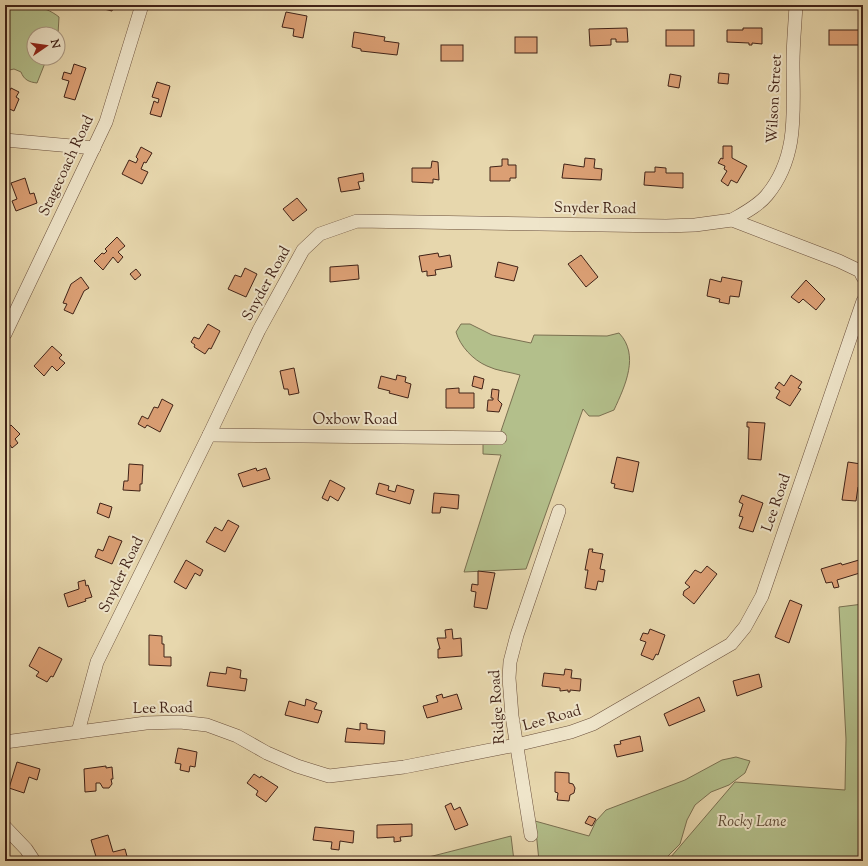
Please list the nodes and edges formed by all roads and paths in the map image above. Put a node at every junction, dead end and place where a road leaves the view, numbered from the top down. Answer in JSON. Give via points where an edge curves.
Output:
{"nodes":[{"id":1,"x":142,"y":5,"type":"edge"},
{"id":2,"x":796,"y":5,"type":"edge"},
{"id":3,"x":5,"y":140,"type":"edge"},
{"id":4,"x":94,"y":148,"type":"junction"},
{"id":5,"x":732,"y":220,"type":"junction"},
{"id":6,"x":863,"y":277,"type":"edge"},
{"id":7,"x":863,"y":301,"type":"edge"},
{"id":8,"x":5,"y":334,"type":"edge"},
{"id":9,"x":209,"y":435,"type":"junction"},
{"id":10,"x":500,"y":438,"type":"dead end"},
{"id":11,"x":559,"y":511,"type":"dead end"},
{"id":12,"x":78,"y":732,"type":"junction"},
{"id":13,"x":5,"y":742,"type":"edge"},
{"id":14,"x":516,"y":745,"type":"junction"},
{"id":15,"x":5,"y":827,"type":"edge"},
{"id":16,"x":531,"y":835,"type":"dead end"},
{"id":17,"x":34,"y":861,"type":"edge"}],
"edges":[{"from":1,"to":4,"type":"street","name":"Stagecoach Road","via":[[106,122]]},
{"from":2,"to":5,"type":"street","name":"Wilson Street","via":[[792,144],[767,195]]},
{"from":3,"to":4,"type":"street"},
{"from":4,"to":8,"type":"street","name":"Stagecoach Road"},
{"from":5,"to":6,"type":"street","name":"Snyder Road","via":[[839,261],[860,271]]},
{"from":5,"to":9,"type":"street","name":"Snyder Road","via":[[666,226],[357,221],[320,234],[303,250],[259,330]]},
{"from":7,"to":14,"type":"street","name":"Lee Road","via":[[762,596],[745,627],[731,644],[593,724]]},
{"from":9,"to":10,"type":"street","name":"Oxbow Road"},
{"from":9,"to":12,"type":"street","name":"Snyder Road","via":[[97,662]]},
{"from":11,"to":14,"type":"street","name":"Ridge Road","via":[[510,662],[510,694]]},
{"from":12,"to":13,"type":"street","name":"Lee Road"},
{"from":12,"to":14,"type":"street","name":"Lee Road","via":[[146,723],[180,722],[207,725],[237,736],[297,766],[329,776],[404,767]]},
{"from":14,"to":16,"type":"street","name":"Ridge Road"},
{"from":15,"to":17,"type":"street"}]}
